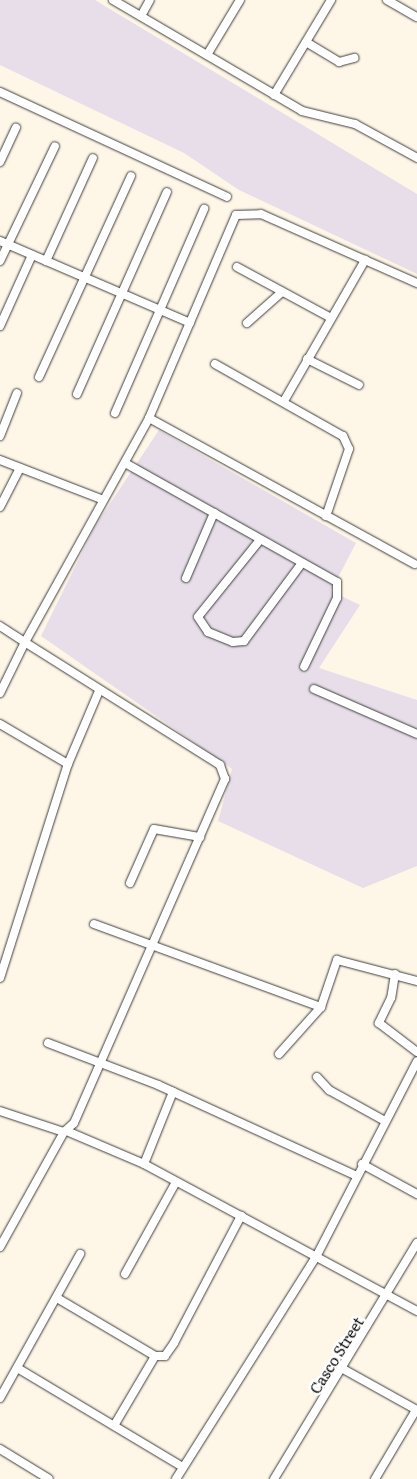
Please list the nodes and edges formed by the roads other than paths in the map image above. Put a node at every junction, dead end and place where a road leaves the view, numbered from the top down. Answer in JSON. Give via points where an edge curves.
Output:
{"nodes":[{"id":1,"x":113,"y":0,"type":"edge"},
{"id":2,"x":150,"y":0,"type":"edge"},
{"id":3,"x":240,"y":0,"type":"edge"},
{"id":4,"x":331,"y":0,"type":"edge"},
{"id":5,"x":387,"y":0,"type":"edge"},
{"id":6,"x":141,"y":16,"type":"junction"},
{"id":7,"x":417,"y":17,"type":"edge"},
{"id":8,"x":306,"y":42,"type":"junction"},
{"id":9,"x":207,"y":55,"type":"junction"},
{"id":10,"x":354,"y":58,"type":"dead end"},
{"id":11,"x":0,"y":92,"type":"edge"},
{"id":12,"x":274,"y":95,"type":"junction"},
{"id":13,"x":16,"y":127,"type":"dead end"},
{"id":14,"x":55,"y":146,"type":"dead end"},
{"id":15,"x":93,"y":158,"type":"dead end"},
{"id":16,"x":417,"y":158,"type":"edge"},
{"id":17,"x":0,"y":162,"type":"edge"},
{"id":18,"x":131,"y":176,"type":"dead end"},
{"id":19,"x":167,"y":192,"type":"dead end"},
{"id":20,"x":227,"y":197,"type":"dead end"},
{"id":21,"x":204,"y":209,"type":"dead end"},
{"id":22,"x":4,"y":242,"type":"edge"},
{"id":23,"x":32,"y":254,"type":"junction"},
{"id":24,"x":365,"y":260,"type":"junction"},
{"id":25,"x":0,"y":261,"type":"edge"},
{"id":26,"x":46,"y":261,"type":"junction"},
{"id":27,"x":237,"y":267,"type":"dead end"},
{"id":28,"x":86,"y":278,"type":"junction"},
{"id":29,"x":417,"y":283,"type":"edge"},
{"id":30,"x":282,"y":292,"type":"junction"},
{"id":31,"x":123,"y":294,"type":"junction"},
{"id":32,"x":160,"y":310,"type":"junction"},
{"id":33,"x":329,"y":318,"type":"junction"},
{"id":34,"x":190,"y":323,"type":"junction"},
{"id":35,"x":247,"y":323,"type":"dead end"},
{"id":36,"x":0,"y":326,"type":"edge"},
{"id":37,"x":307,"y":359,"type":"junction"},
{"id":38,"x":215,"y":364,"type":"dead end"},
{"id":39,"x":39,"y":377,"type":"dead end"},
{"id":40,"x":359,"y":385,"type":"dead end"},
{"id":41,"x":17,"y":394,"type":"dead end"},
{"id":42,"x":77,"y":394,"type":"dead end"},
{"id":43,"x":284,"y":401,"type":"junction"},
{"id":44,"x":115,"y":413,"type":"dead end"},
{"id":45,"x":149,"y":418,"type":"junction"},
{"id":46,"x":0,"y":436,"type":"edge"},
{"id":47,"x":0,"y":460,"type":"edge"},
{"id":48,"x":125,"y":463,"type":"junction"},
{"id":49,"x":20,"y":468,"type":"junction"},
{"id":50,"x":101,"y":499,"type":"junction"},
{"id":51,"x":0,"y":507,"type":"edge"},
{"id":52,"x":214,"y":513,"type":"junction"},
{"id":53,"x":326,"y":516,"type":"junction"},
{"id":54,"x":259,"y":541,"type":"junction"},
{"id":55,"x":302,"y":563,"type":"junction"},
{"id":56,"x":415,"y":564,"type":"dead end"},
{"id":57,"x":186,"y":578,"type":"dead end"},
{"id":58,"x":0,"y":626,"type":"edge"},
{"id":59,"x":25,"y":642,"type":"junction"},
{"id":60,"x":304,"y":667,"type":"dead end"},
{"id":61,"x":314,"y":689,"type":"dead end"},
{"id":62,"x":99,"y":691,"type":"junction"},
{"id":63,"x":0,"y":693,"type":"edge"},
{"id":64,"x":0,"y":724,"type":"edge"},
{"id":65,"x":417,"y":734,"type":"edge"},
{"id":66,"x":68,"y":764,"type":"junction"},
{"id":67,"x":200,"y":837,"type":"junction"},
{"id":68,"x":130,"y":883,"type":"dead end"},
{"id":69,"x":94,"y":924,"type":"dead end"},
{"id":70,"x":155,"y":945,"type":"junction"},
{"id":71,"x":395,"y":974,"type":"junction"},
{"id":72,"x":0,"y":978,"type":"edge"},
{"id":73,"x":417,"y":981,"type":"edge"},
{"id":74,"x":321,"y":1007,"type":"junction"},
{"id":75,"x":48,"y":1043,"type":"dead end"},
{"id":76,"x":417,"y":1052,"type":"edge"},
{"id":77,"x":279,"y":1054,"type":"dead end"},
{"id":78,"x":417,"y":1061,"type":"edge"},
{"id":79,"x":102,"y":1063,"type":"junction"},
{"id":80,"x":316,"y":1077,"type":"dead end"},
{"id":81,"x":173,"y":1092,"type":"junction"},
{"id":82,"x":0,"y":1111,"type":"edge"},
{"id":83,"x":385,"y":1122,"type":"junction"},
{"id":84,"x":67,"y":1132,"type":"junction"},
{"id":85,"x":144,"y":1164,"type":"junction"},
{"id":86,"x":362,"y":1164,"type":"junction"},
{"id":87,"x":357,"y":1176,"type":"junction"},
{"id":88,"x":176,"y":1182,"type":"junction"},
{"id":89,"x":417,"y":1194,"type":"edge"},
{"id":90,"x":241,"y":1216,"type":"junction"},
{"id":91,"x":417,"y":1243,"type":"edge"},
{"id":92,"x":0,"y":1247,"type":"edge"},
{"id":93,"x":80,"y":1254,"type":"dead end"},
{"id":94,"x":316,"y":1257,"type":"junction"},
{"id":95,"x":124,"y":1274,"type":"dead end"},
{"id":96,"x":389,"y":1294,"type":"junction"},
{"id":97,"x":57,"y":1298,"type":"junction"},
{"id":98,"x":417,"y":1311,"type":"edge"},
{"id":99,"x":155,"y":1356,"type":"junction"},
{"id":100,"x":19,"y":1369,"type":"junction"},
{"id":101,"x":343,"y":1369,"type":"junction"},
{"id":102,"x":0,"y":1398,"type":"edge"},
{"id":103,"x":417,"y":1410,"type":"edge"},
{"id":104,"x":115,"y":1424,"type":"junction"},
{"id":105,"x":0,"y":1449,"type":"edge"},
{"id":106,"x":183,"y":1467,"type":"junction"},
{"id":107,"x":49,"y":1479,"type":"edge"},
{"id":108,"x":176,"y":1479,"type":"edge"},
{"id":109,"x":274,"y":1479,"type":"edge"},
{"id":110,"x":375,"y":1479,"type":"edge"}],
"edges":[{"from":1,"to":6,"type":"street"},
{"from":2,"to":6,"type":"street"},
{"from":3,"to":9,"type":"street"},
{"from":4,"to":8,"type":"street"},
{"from":5,"to":7,"type":"street"},
{"from":6,"to":9,"type":"street"},
{"from":8,"to":10,"type":"street","via":[[339,62]]},
{"from":8,"to":12,"type":"street"},
{"from":9,"to":12,"type":"street"},
{"from":11,"to":20,"type":"street"},
{"from":12,"to":16,"type":"street","via":[[312,115],[355,124]]},
{"from":13,"to":17,"type":"street"},
{"from":14,"to":22,"type":"street"},
{"from":15,"to":26,"type":"street"},
{"from":18,"to":28,"type":"street"},
{"from":19,"to":31,"type":"street"},
{"from":21,"to":32,"type":"street"},
{"from":22,"to":23,"type":"street"},
{"from":22,"to":25,"type":"street"},
{"from":23,"to":26,"type":"street"},
{"from":23,"to":36,"type":"street"},
{"from":24,"to":29,"type":"street"},
{"from":24,"to":33,"type":"street"},
{"from":24,"to":34,"type":"street","via":[[261,214],[243,212],[232,221]]},
{"from":26,"to":28,"type":"street"},
{"from":27,"to":30,"type":"street"},
{"from":28,"to":31,"type":"street"},
{"from":28,"to":39,"type":"street"},
{"from":30,"to":33,"type":"street"},
{"from":30,"to":35,"type":"street"},
{"from":31,"to":32,"type":"street"},
{"from":31,"to":42,"type":"street"},
{"from":32,"to":34,"type":"street"},
{"from":32,"to":44,"type":"street"},
{"from":33,"to":37,"type":"street"},
{"from":34,"to":45,"type":"street"},
{"from":37,"to":40,"type":"street"},
{"from":37,"to":43,"type":"street"},
{"from":38,"to":43,"type":"street"},
{"from":41,"to":46,"type":"street"},
{"from":43,"to":53,"type":"street","via":[[343,436],[350,449]]},
{"from":45,"to":48,"type":"street"},
{"from":45,"to":53,"type":"street"},
{"from":47,"to":49,"type":"street"},
{"from":48,"to":50,"type":"street"},
{"from":48,"to":52,"type":"street"},
{"from":49,"to":50,"type":"street"},
{"from":49,"to":51,"type":"street"},
{"from":50,"to":59,"type":"street"},
{"from":52,"to":54,"type":"street"},
{"from":52,"to":57,"type":"street"},
{"from":53,"to":56,"type":"street"},
{"from":54,"to":55,"type":"street"},
{"from":54,"to":55,"type":"street","via":[[198,617],[208,632],[233,642],[244,641]]},
{"from":55,"to":60,"type":"street","via":[[337,582],[340,589]]},
{"from":58,"to":59,"type":"street"},
{"from":59,"to":62,"type":"street"},
{"from":59,"to":63,"type":"street"},
{"from":61,"to":65,"type":"street"},
{"from":62,"to":66,"type":"street"},
{"from":62,"to":67,"type":"street","via":[[220,765],[225,778]]},
{"from":64,"to":66,"type":"street"},
{"from":66,"to":72,"type":"street"},
{"from":67,"to":68,"type":"street","via":[[154,829]]},
{"from":67,"to":70,"type":"street"},
{"from":69,"to":70,"type":"street"},
{"from":70,"to":74,"type":"street"},
{"from":70,"to":79,"type":"street"},
{"from":71,"to":73,"type":"street"},
{"from":71,"to":74,"type":"street","via":[[337,960]]},
{"from":71,"to":76,"type":"street","via":[[379,1023]]},
{"from":74,"to":77,"type":"street"},
{"from":75,"to":79,"type":"street"},
{"from":78,"to":83,"type":"street"},
{"from":79,"to":81,"type":"street"},
{"from":79,"to":84,"type":"street"},
{"from":80,"to":83,"type":"street","via":[[329,1090]]},
{"from":81,"to":85,"type":"street"},
{"from":81,"to":87,"type":"street"},
{"from":82,"to":84,"type":"street"},
{"from":83,"to":86,"type":"street"},
{"from":84,"to":85,"type":"street"},
{"from":84,"to":92,"type":"street"},
{"from":85,"to":88,"type":"street"},
{"from":86,"to":87,"type":"street"},
{"from":86,"to":89,"type":"street"},
{"from":87,"to":94,"type":"street"},
{"from":88,"to":90,"type":"street"},
{"from":88,"to":95,"type":"street"},
{"from":90,"to":94,"type":"street"},
{"from":90,"to":99,"type":"street","via":[[174,1343],[165,1356]]},
{"from":91,"to":96,"type":"street","name":"Casco Street"},
{"from":93,"to":97,"type":"street"},
{"from":94,"to":96,"type":"street"},
{"from":94,"to":106,"type":"street"},
{"from":96,"to":98,"type":"street"},
{"from":96,"to":101,"type":"street","name":"Casco Street"},
{"from":97,"to":99,"type":"street"},
{"from":97,"to":100,"type":"street"},
{"from":99,"to":104,"type":"street"},
{"from":100,"to":102,"type":"street"},
{"from":100,"to":104,"type":"street"},
{"from":101,"to":103,"type":"street"},
{"from":101,"to":109,"type":"street","name":"Casco Street"},
{"from":103,"to":110,"type":"street"},
{"from":104,"to":106,"type":"street"},
{"from":105,"to":107,"type":"street"},
{"from":106,"to":108,"type":"street"}]}
